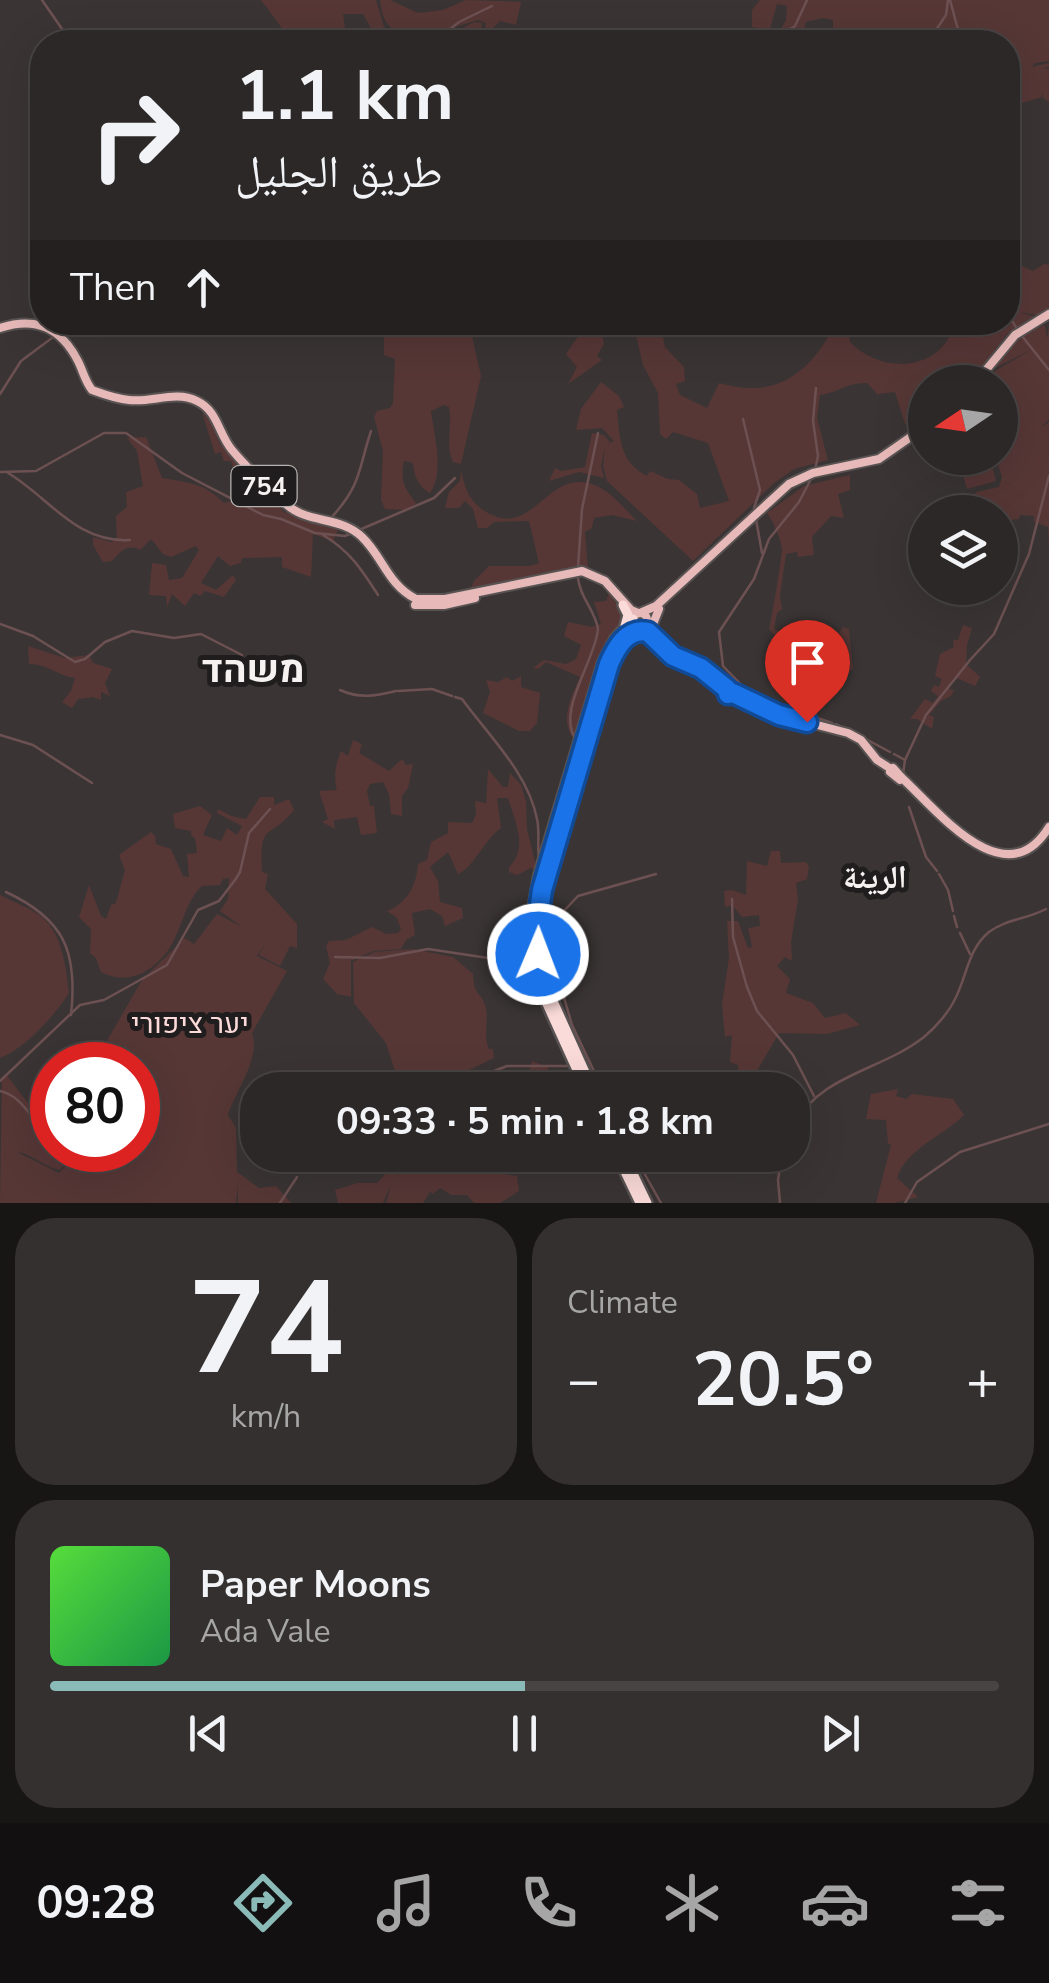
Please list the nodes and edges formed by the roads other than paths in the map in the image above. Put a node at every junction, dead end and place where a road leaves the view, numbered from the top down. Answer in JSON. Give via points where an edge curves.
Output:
{"nodes":[{"id":1,"x":1049,"y":316,"type":"edge"},
{"id":2,"x":30,"y":323,"type":"edge"},
{"id":3,"x":0,"y":328,"type":"edge"},
{"id":4,"x":1020,"y":331,"type":"edge"},
{"id":5,"x":58,"y":335,"type":"edge"},
{"id":6,"x":1013,"y":335,"type":"edge"},
{"id":7,"x":991,"y":365,"type":"edge"},
{"id":8,"x":163,"y":398,"type":"junction"},
{"id":9,"x":908,"y":441,"type":"edge"},
{"id":10,"x":908,"y":442,"type":"edge"},
{"id":11,"x":702,"y":564,"type":"junction"},
{"id":12,"x":685,"y":579,"type":"junction"},
{"id":13,"x":414,"y":601,"type":"junction"},
{"id":14,"x":625,"y":606,"type":"junction"},
{"id":15,"x":660,"y":606,"type":"junction"},
{"id":16,"x":408,"y":614,"type":"dead end"},
{"id":17,"x":640,"y":620,"type":"junction"},
{"id":18,"x":624,"y":628,"type":"junction"},
{"id":19,"x":655,"y":636,"type":"junction"},
{"id":20,"x":622,"y":642,"type":"junction"},
{"id":21,"x":1049,"y":827,"type":"edge"},
{"id":22,"x":581,"y":1072,"type":"edge"},
{"id":23,"x":582,"y":1072,"type":"edge"},
{"id":24,"x":629,"y":1172,"type":"edge"},
{"id":25,"x":644,"y":1203,"type":"edge"}],
"edges":[{"from":1,"to":4,"type":"main road"},
{"from":2,"to":3,"type":"main road","number":"754"},
{"from":5,"to":8,"type":"main road","number":"754","via":[[92,390],[129,400]]},
{"from":6,"to":7,"type":"main road"},
{"from":8,"to":13,"type":"main road","number":"754","via":[[204,408],[231,452],[283,506],[359,537],[384,576]]},
{"from":8,"to":13,"type":"main road","number":"754","via":[[188,396],[214,416],[231,449],[284,503],[362,536]]},
{"from":9,"to":11,"type":"main road","via":[[879,459],[792,482]]},
{"from":10,"to":15,"type":"main road","via":[[880,462],[794,486]]},
{"from":11,"to":12,"type":"main road"},
{"from":11,"to":12,"type":"main road","via":[[687,565]]},
{"from":12,"to":15,"type":"main road"},
{"from":13,"to":14,"type":"main road","via":[[452,603],[580,574],[604,582]]},
{"from":13,"to":16,"type":"main road"},
{"from":14,"to":15,"type":"main road"},
{"from":14,"to":17,"type":"main road"},
{"from":14,"to":18,"type":"highway"},
{"from":15,"to":17,"type":"main road"},
{"from":15,"to":19,"type":"main road"},
{"from":17,"to":18,"type":"highway"},
{"from":17,"to":19,"type":"main road"},
{"from":17,"to":20,"type":"highway"},
{"from":18,"to":22,"type":"highway","via":[[600,670],[531,917],[538,984]]},
{"from":19,"to":20,"type":"highway","via":[[638,630]]},
{"from":19,"to":21,"type":"main road","via":[[673,656],[730,691],[779,715],[848,733],[990,851],[1027,851]]},
{"from":20,"to":23,"type":"highway","via":[[606,672],[537,918],[544,981]]},
{"from":24,"to":25,"type":"highway"}]}
